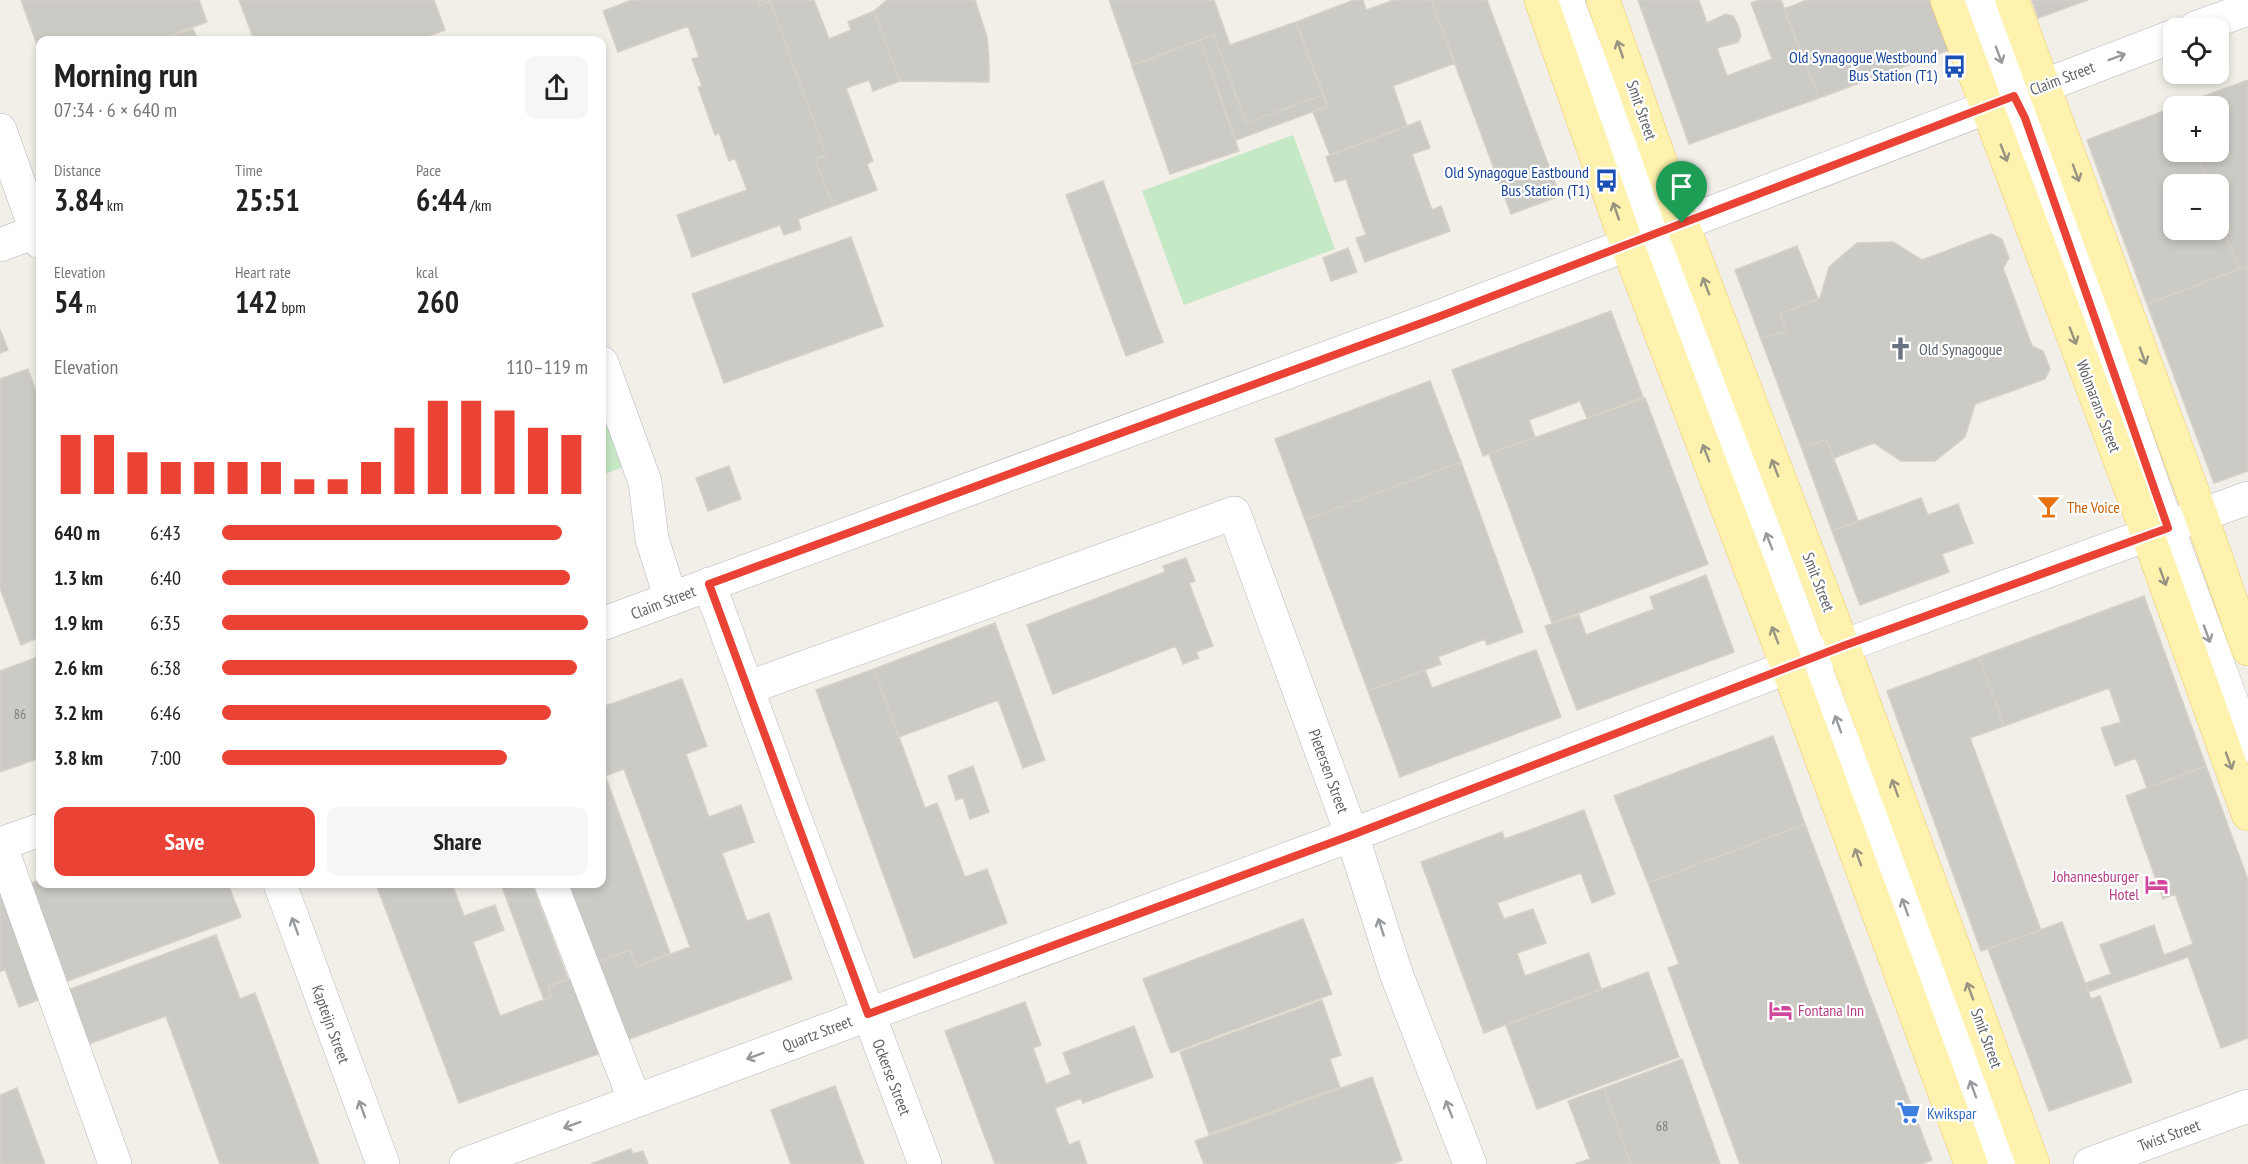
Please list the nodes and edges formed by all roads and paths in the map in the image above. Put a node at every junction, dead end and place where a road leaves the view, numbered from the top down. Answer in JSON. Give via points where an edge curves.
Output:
{"nodes":[{"id":1,"x":1541,"y":0,"type":"edge"},
{"id":2,"x":1567,"y":0,"type":"edge"},
{"id":3,"x":1603,"y":0,"type":"edge"},
{"id":4,"x":1947,"y":0,"type":"edge"},
{"id":5,"x":1980,"y":0,"type":"edge"},
{"id":6,"x":2012,"y":0,"type":"edge"},
{"id":7,"x":2248,"y":9,"type":"edge"},
{"id":8,"x":2223,"y":18,"type":"edge"},
{"id":9,"x":2163,"y":40,"type":"edge"},
{"id":10,"x":2014,"y":96,"type":"junction"},
{"id":11,"x":0,"y":130,"type":"edge"},
{"id":12,"x":36,"y":227,"type":"edge"},
{"id":13,"x":1654,"y":234,"type":"junction"},
{"id":14,"x":36,"y":236,"type":"edge"},
{"id":15,"x":0,"y":246,"type":"edge"},
{"id":16,"x":606,"y":374,"type":"edge"},
{"id":17,"x":2248,"y":498,"type":"edge"},
{"id":18,"x":2201,"y":515,"type":"junction"},
{"id":19,"x":2158,"y":531,"type":"junction"},
{"id":20,"x":709,"y":584,"type":"junction"},
{"id":21,"x":671,"y":599,"type":"junction"},
{"id":22,"x":606,"y":623,"type":"edge"},
{"id":23,"x":1843,"y":646,"type":"junction"},
{"id":24,"x":2248,"y":649,"type":"edge"},
{"id":25,"x":1800,"y":663,"type":"junction"},
{"id":26,"x":747,"y":688,"type":"junction"},
{"id":27,"x":2248,"y":746,"type":"edge"},
{"id":28,"x":2248,"y":814,"type":"edge"},
{"id":29,"x":36,"y":831,"type":"edge"},
{"id":30,"x":1352,"y":835,"type":"junction"},
{"id":31,"x":0,"y":844,"type":"edge"},
{"id":32,"x":281,"y":888,"type":"edge"},
{"id":33,"x":553,"y":888,"type":"edge"},
{"id":34,"x":868,"y":1014,"type":"junction"},
{"id":35,"x":635,"y":1101,"type":"junction"},
{"id":36,"x":2248,"y":1106,"type":"edge"},
{"id":37,"x":115,"y":1164,"type":"edge"},
{"id":38,"x":382,"y":1164,"type":"edge"},
{"id":39,"x":466,"y":1164,"type":"edge"},
{"id":40,"x":925,"y":1164,"type":"edge"},
{"id":41,"x":1470,"y":1164,"type":"edge"},
{"id":42,"x":1971,"y":1164,"type":"edge"},
{"id":43,"x":2001,"y":1164,"type":"edge"},
{"id":44,"x":2033,"y":1164,"type":"edge"},
{"id":45,"x":2090,"y":1164,"type":"edge"}],
"edges":[{"from":13,"to":1,"type":"main road","name":"Smit Street","one_way":true},
{"from":2,"to":13,"type":"street"},
{"from":13,"to":3,"type":"main road","name":"Smit Street","one_way":true},
{"from":4,"to":10,"type":"main road","name":"Wolmarans Street"},
{"from":5,"to":10,"type":"street","one_way":true},
{"from":6,"to":10,"type":"main road","name":"Wolmarans Street"},
{"from":7,"to":8,"type":"street"},
{"from":10,"to":9,"type":"street","name":"Claim Street","one_way":true},
{"from":10,"to":13,"type":"street","name":"Claim Street"},
{"from":10,"to":18,"type":"main road","name":"Wolmarans Street","one_way":true},
{"from":10,"to":19,"type":"main road","name":"Wolmarans Street","one_way":true},
{"from":11,"to":12,"type":"street"},
{"from":13,"to":20,"type":"street","name":"Claim Street"},
{"from":23,"to":13,"type":"main road","name":"Smit Street","one_way":true},
{"from":25,"to":13,"type":"main road","name":"Smit Street","one_way":true},
{"from":14,"to":15,"type":"street"},
{"from":16,"to":21,"type":"street","via":[[645,482],[652,538]]},
{"from":17,"to":18,"type":"street","name":"Quartz Street"},
{"from":18,"to":19,"type":"street","name":"Quartz Street"},
{"from":18,"to":24,"type":"main road","name":"Wolmarans Street"},
{"from":19,"to":23,"type":"street","name":"Quartz Street"},
{"from":19,"to":27,"type":"street","one_way":true},
{"from":19,"to":28,"type":"main road","name":"Wolmarans Street","one_way":true},
{"from":20,"to":21,"type":"street","name":"Claim Street"},
{"from":20,"to":26,"type":"street","name":"Ockerse Street"},
{"from":21,"to":22,"type":"street","name":"Claim Street"},
{"from":23,"to":25,"type":"street","name":"Quartz Street"},
{"from":44,"to":23,"type":"main road","name":"Smit Street","one_way":true},
{"from":25,"to":30,"type":"street","name":"Quartz Street"},
{"from":42,"to":25,"type":"main road","name":"Smit Street","one_way":true},
{"from":43,"to":25,"type":"street","one_way":true},
{"from":26,"to":30,"type":"street","name":"Pietersen Street","via":[[1234,513]]},
{"from":26,"to":34,"type":"street","name":"Ockerse Street"},
{"from":29,"to":31,"type":"street"},
{"from":30,"to":34,"type":"street","name":"Quartz Street"},
{"from":41,"to":30,"type":"street","name":"Pietersen Street","one_way":true,"via":[[1396,973]]},
{"from":31,"to":37,"type":"street"},
{"from":38,"to":32,"type":"street","name":"Kapteijn Street","one_way":true},
{"from":33,"to":35,"type":"street"},
{"from":34,"to":35,"type":"street","name":"Quartz Street","one_way":true},
{"from":34,"to":40,"type":"street","name":"Ockerse Street"},
{"from":35,"to":39,"type":"street","name":"Quartz Street","one_way":true},
{"from":36,"to":45,"type":"street","name":"Twist Street"}]}
